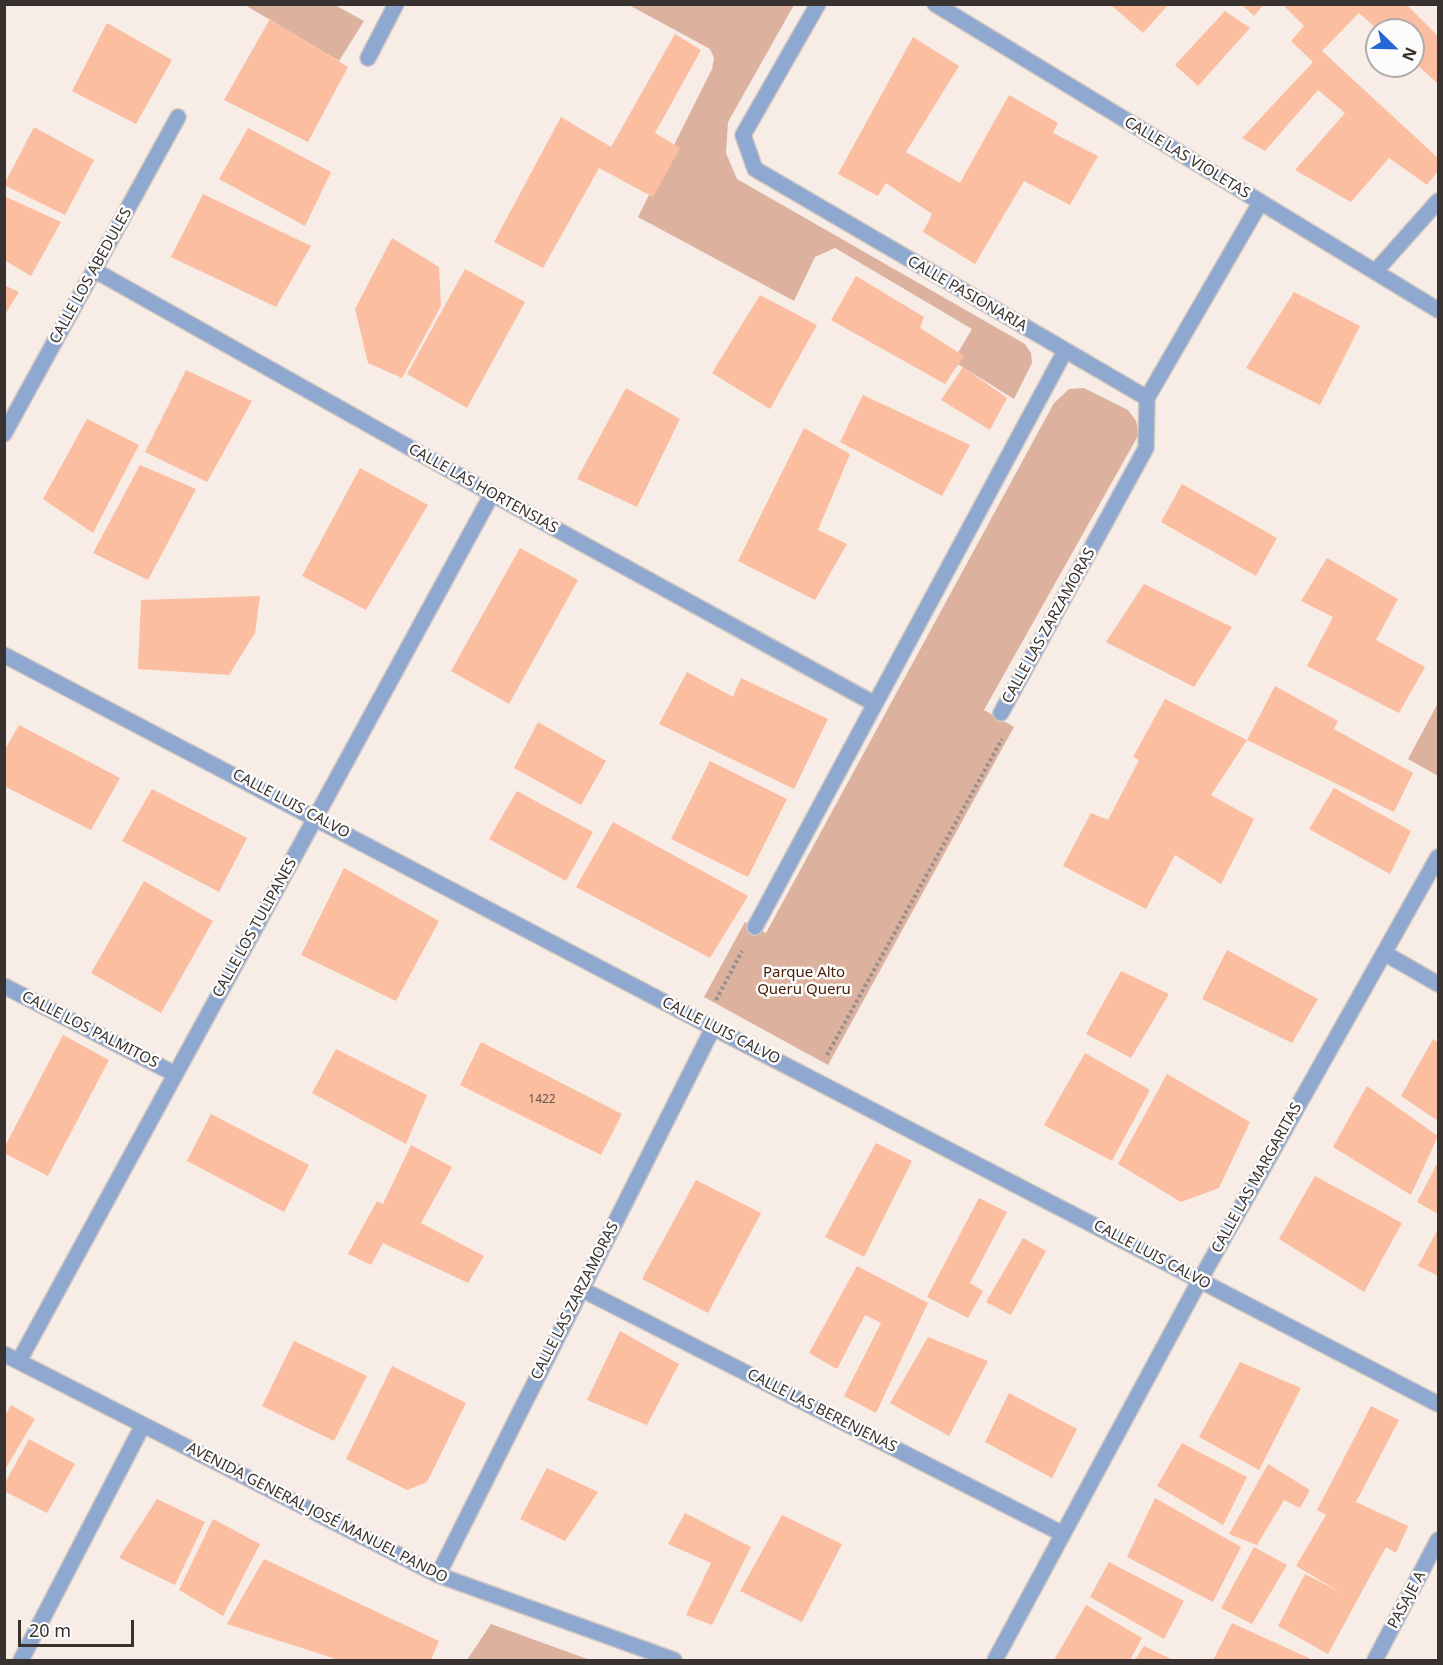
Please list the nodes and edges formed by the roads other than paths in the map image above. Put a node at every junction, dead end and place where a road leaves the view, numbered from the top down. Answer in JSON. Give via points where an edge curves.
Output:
{"nodes":[{"id":1,"x":818,"y":4,"type":"edge"},
{"id":2,"x":939,"y":5,"type":"edge"},
{"id":3,"x":390,"y":6,"type":"edge"},
{"id":4,"x":368,"y":58,"type":"dead end"},
{"id":5,"x":177,"y":117,"type":"dead end"},
{"id":6,"x":1438,"y":201,"type":"edge"},
{"id":7,"x":1260,"y":203,"type":"junction"},
{"id":8,"x":94,"y":270,"type":"junction"},
{"id":9,"x":1375,"y":272,"type":"junction"},
{"id":10,"x":1438,"y":310,"type":"edge"},
{"id":11,"x":1065,"y":351,"type":"junction"},
{"id":12,"x":1147,"y":398,"type":"junction"},
{"id":13,"x":4,"y":434,"type":"edge"},
{"id":14,"x":492,"y":494,"type":"junction"},
{"id":15,"x":4,"y":655,"type":"edge"},
{"id":16,"x":874,"y":704,"type":"junction"},
{"id":17,"x":1001,"y":713,"type":"road end"},
{"id":18,"x":316,"y":817,"type":"junction"},
{"id":19,"x":1438,"y":857,"type":"edge"},
{"id":20,"x":754,"y":927,"type":"dead end"},
{"id":21,"x":1384,"y":953,"type":"junction"},
{"id":22,"x":1438,"y":984,"type":"edge"},
{"id":23,"x":4,"y":986,"type":"edge"},
{"id":24,"x":713,"y":1028,"type":"junction"},
{"id":25,"x":175,"y":1074,"type":"junction"},
{"id":26,"x":1200,"y":1280,"type":"junction"},
{"id":27,"x":581,"y":1289,"type":"junction"},
{"id":28,"x":4,"y":1354,"type":"edge"},
{"id":29,"x":19,"y":1361,"type":"junction"},
{"id":30,"x":1438,"y":1404,"type":"edge"},
{"id":31,"x":143,"y":1425,"type":"junction"},
{"id":32,"x":1063,"y":1534,"type":"junction"},
{"id":33,"x":1438,"y":1540,"type":"edge"},
{"id":34,"x":438,"y":1575,"type":"junction"},
{"id":35,"x":21,"y":1660,"type":"edge"},
{"id":36,"x":674,"y":1660,"type":"edge"},
{"id":37,"x":995,"y":1660,"type":"edge"},
{"id":38,"x":1375,"y":1660,"type":"edge"}],
"edges":[{"from":1,"to":11,"type":"street","name":"CALLE PASIONARIA","via":[[743,135],[755,169]]},
{"from":2,"to":7,"type":"street","name":"CALLE LAS VIOLETAS"},
{"from":3,"to":4,"type":"street"},
{"from":5,"to":8,"type":"street","name":"CALLE LOS ABEDULES"},
{"from":6,"to":9,"type":"street"},
{"from":7,"to":9,"type":"street","name":"CALLE LAS VIOLETAS"},
{"from":7,"to":12,"type":"street"},
{"from":8,"to":13,"type":"street","name":"CALLE LOS ABEDULES"},
{"from":8,"to":14,"type":"street","name":"CALLE LAS HORTENSIAS"},
{"from":9,"to":10,"type":"street","name":"CALLE LAS VIOLETAS"},
{"from":11,"to":12,"type":"street","name":"CALLE PASIONARIA"},
{"from":11,"to":16,"type":"street"},
{"from":12,"to":17,"type":"street","name":"CALLE LAS ZARZAMORAS","via":[[1146,448]]},
{"from":14,"to":16,"type":"street","name":"CALLE LAS HORTENSIAS"},
{"from":14,"to":18,"type":"street","name":"CALLE LOS TULIPANES"},
{"from":15,"to":18,"type":"street","name":"CALLE LUIS CALVO"},
{"from":16,"to":20,"type":"street"},
{"from":18,"to":24,"type":"street","name":"CALLE LUIS CALVO"},
{"from":18,"to":25,"type":"street","name":"CALLE LOS TULIPANES"},
{"from":19,"to":21,"type":"street","name":"CALLE LAS MARGARITAS"},
{"from":21,"to":22,"type":"street"},
{"from":21,"to":26,"type":"street","name":"CALLE LAS MARGARITAS"},
{"from":23,"to":25,"type":"street","name":"CALLE LOS PALMITOS"},
{"from":24,"to":26,"type":"street","name":"CALLE LUIS CALVO"},
{"from":24,"to":27,"type":"street","name":"CALLE LAS ZARZAMORAS"},
{"from":25,"to":29,"type":"street","name":"CALLE LOS TULIPANES"},
{"from":26,"to":30,"type":"street","name":"CALLE LUIS CALVO"},
{"from":26,"to":32,"type":"street","name":"CALLE LAS MARGARITAS"},
{"from":27,"to":32,"type":"street","name":"CALLE LAS BERENJENAS"},
{"from":27,"to":34,"type":"street","name":"CALLE LAS ZARZAMORAS"},
{"from":28,"to":29,"type":"street","name":"AVENIDA GENERAL JOSÉ MANUEL PANDO"},
{"from":29,"to":31,"type":"street","name":"AVENIDA GENERAL JOSÉ MANUEL PANDO"},
{"from":31,"to":34,"type":"street","name":"AVENIDA GENERAL JOSÉ MANUEL PANDO"},
{"from":31,"to":35,"type":"street"},
{"from":32,"to":37,"type":"street","name":"CALLE LAS MARGARITAS"},
{"from":33,"to":38,"type":"street","name":"PASAJE A"},
{"from":34,"to":36,"type":"street","name":"AVENIDA GENERAL JOSÉ MANUEL PANDO"}]}
